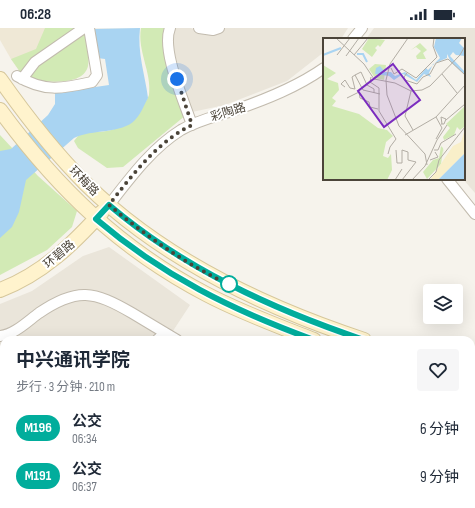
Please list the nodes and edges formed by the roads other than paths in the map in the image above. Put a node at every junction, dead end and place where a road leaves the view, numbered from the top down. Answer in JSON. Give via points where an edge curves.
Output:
{"nodes":[{"id":1,"x":84,"y":28,"type":"edge"},
{"id":2,"x":89,"y":28,"type":"edge"},
{"id":3,"x":170,"y":28,"type":"edge"},
{"id":4,"x":199,"y":28,"type":"edge"},
{"id":5,"x":219,"y":28,"type":"edge"},
{"id":6,"x":362,"y":28,"type":"edge"},
{"id":7,"x":355,"y":38,"type":"edge"},
{"id":8,"x":323,"y":69,"type":"edge"},
{"id":9,"x":0,"y":79,"type":"edge"},
{"id":10,"x":0,"y":110,"type":"edge"},
{"id":11,"x":192,"y":125,"type":"junction"},
{"id":12,"x":447,"y":180,"type":"edge"},
{"id":13,"x":109,"y":205,"type":"junction"},
{"id":14,"x":475,"y":214,"type":"edge"},
{"id":15,"x":96,"y":219,"type":"junction"},
{"id":16,"x":0,"y":290,"type":"edge"},
{"id":17,"x":165,"y":333,"type":"junction"},
{"id":18,"x":0,"y":336,"type":"edge"},
{"id":19,"x":162,"y":336,"type":"edge"},
{"id":20,"x":170,"y":336,"type":"edge"},
{"id":21,"x":303,"y":336,"type":"edge"},
{"id":22,"x":353,"y":336,"type":"edge"}],
"edges":[{"from":1,"to":2,"type":"street","via":[[35,62],[19,78],[45,88],[92,82],[97,75]]},
{"from":3,"to":11,"type":"street","via":[[167,35],[169,54]]},
{"from":4,"to":5,"type":"street"},
{"from":6,"to":7,"type":"street"},
{"from":8,"to":11,"type":"street","name":"彩陶路","via":[[266,99]]},
{"from":9,"to":13,"type":"main road","name":"环梅路","via":[[59,155],[87,186]]},
{"from":10,"to":15,"type":"main road","name":"环梅路","via":[[45,168]]},
{"from":11,"to":13,"type":"street","name":"彩陶路","via":[[173,135],[157,149]]},
{"from":12,"to":14,"type":"street"},
{"from":13,"to":15,"type":"main road","name":"环碧路"},
{"from":13,"to":22,"type":"main road","name":"环梅路","via":[[162,246],[220,280],[312,321]]},
{"from":15,"to":16,"type":"main road","name":"环碧路","via":[[48,264],[18,283]]},
{"from":15,"to":21,"type":"main road","name":"环梅路","via":[[147,259],[206,295]]},
{"from":17,"to":18,"type":"street","via":[[109,300],[89,295],[74,296],[54,304],[16,330]]},
{"from":17,"to":19,"type":"street"},
{"from":17,"to":20,"type":"street"}]}
